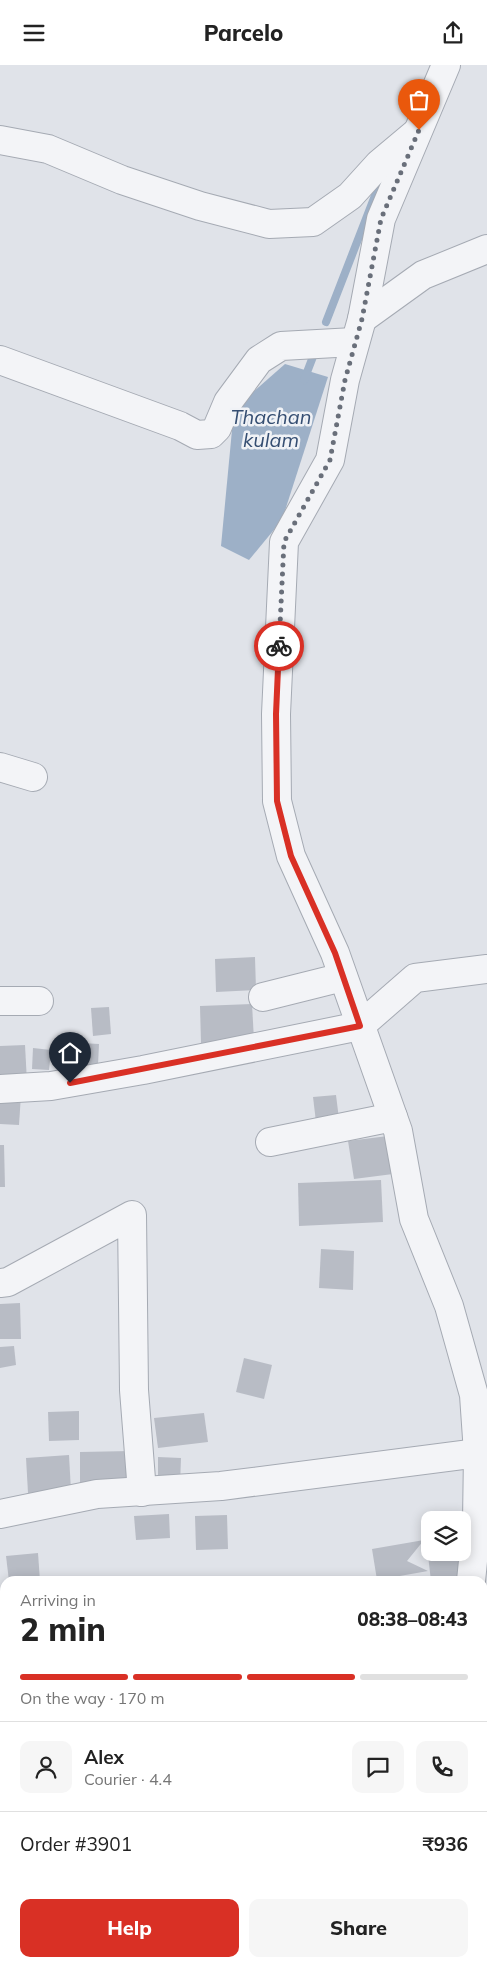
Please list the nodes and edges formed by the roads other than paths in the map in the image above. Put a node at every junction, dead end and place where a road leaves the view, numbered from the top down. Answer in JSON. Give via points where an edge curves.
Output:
{"nodes":[{"id":1,"x":446,"y":65,"type":"edge"},
{"id":2,"x":419,"y":130,"type":"junction"},
{"id":3,"x":0,"y":140,"type":"edge"},
{"id":4,"x":487,"y":249,"type":"edge"},
{"id":5,"x":358,"y":330,"type":"junction"},
{"id":6,"x":0,"y":360,"type":"edge"},
{"id":7,"x":0,"y":767,"type":"edge"},
{"id":8,"x":33,"y":777,"type":"dead end"},
{"id":9,"x":487,"y":969,"type":"edge"},
{"id":10,"x":343,"y":977,"type":"junction"},
{"id":11,"x":263,"y":997,"type":"dead end"},
{"id":12,"x":0,"y":1001,"type":"edge"},
{"id":13,"x":39,"y":1001,"type":"dead end"},
{"id":14,"x":360,"y":1026,"type":"junction"},
{"id":15,"x":0,"y":1089,"type":"edge"},
{"id":16,"x":393,"y":1117,"type":"junction"},
{"id":17,"x":270,"y":1142,"type":"dead end"},
{"id":18,"x":0,"y":1283,"type":"edge"},
{"id":19,"x":478,"y":1453,"type":"junction"},
{"id":20,"x":142,"y":1492,"type":"junction"},
{"id":21,"x":0,"y":1514,"type":"edge"},
{"id":22,"x":472,"y":1576,"type":"edge"}],
"edges":[{"from":1,"to":2,"type":"street"},
{"from":2,"to":3,"type":"street","via":[[379,164],[350,196],[313,222],[269,224],[122,181],[48,149]]},
{"from":2,"to":5,"type":"street","via":[[381,219]]},
{"from":4,"to":5,"type":"street","via":[[422,275]]},
{"from":5,"to":6,"type":"street","via":[[281,346],[259,360],[228,401],[217,428],[211,434],[197,435]]},
{"from":5,"to":10,"type":"street","via":[[330,460],[284,542],[276,714],[277,801],[291,856]]},
{"from":7,"to":8,"type":"street"},
{"from":9,"to":14,"type":"street","via":[[415,978]]},
{"from":10,"to":11,"type":"street"},
{"from":10,"to":14,"type":"street"},
{"from":12,"to":13,"type":"street"},
{"from":14,"to":15,"type":"street","via":[[143,1070],[51,1086]]},
{"from":14,"to":16,"type":"street"},
{"from":16,"to":17,"type":"street"},
{"from":16,"to":19,"type":"street","via":[[414,1219],[449,1306],[474,1395]]},
{"from":18,"to":20,"type":"street","via":[[8,1282],[132,1215],[134,1390]]},
{"from":19,"to":20,"type":"street","via":[[221,1486]]},
{"from":19,"to":22,"type":"street","via":[[478,1521]]},
{"from":20,"to":21,"type":"street","via":[[97,1494]]}]}
